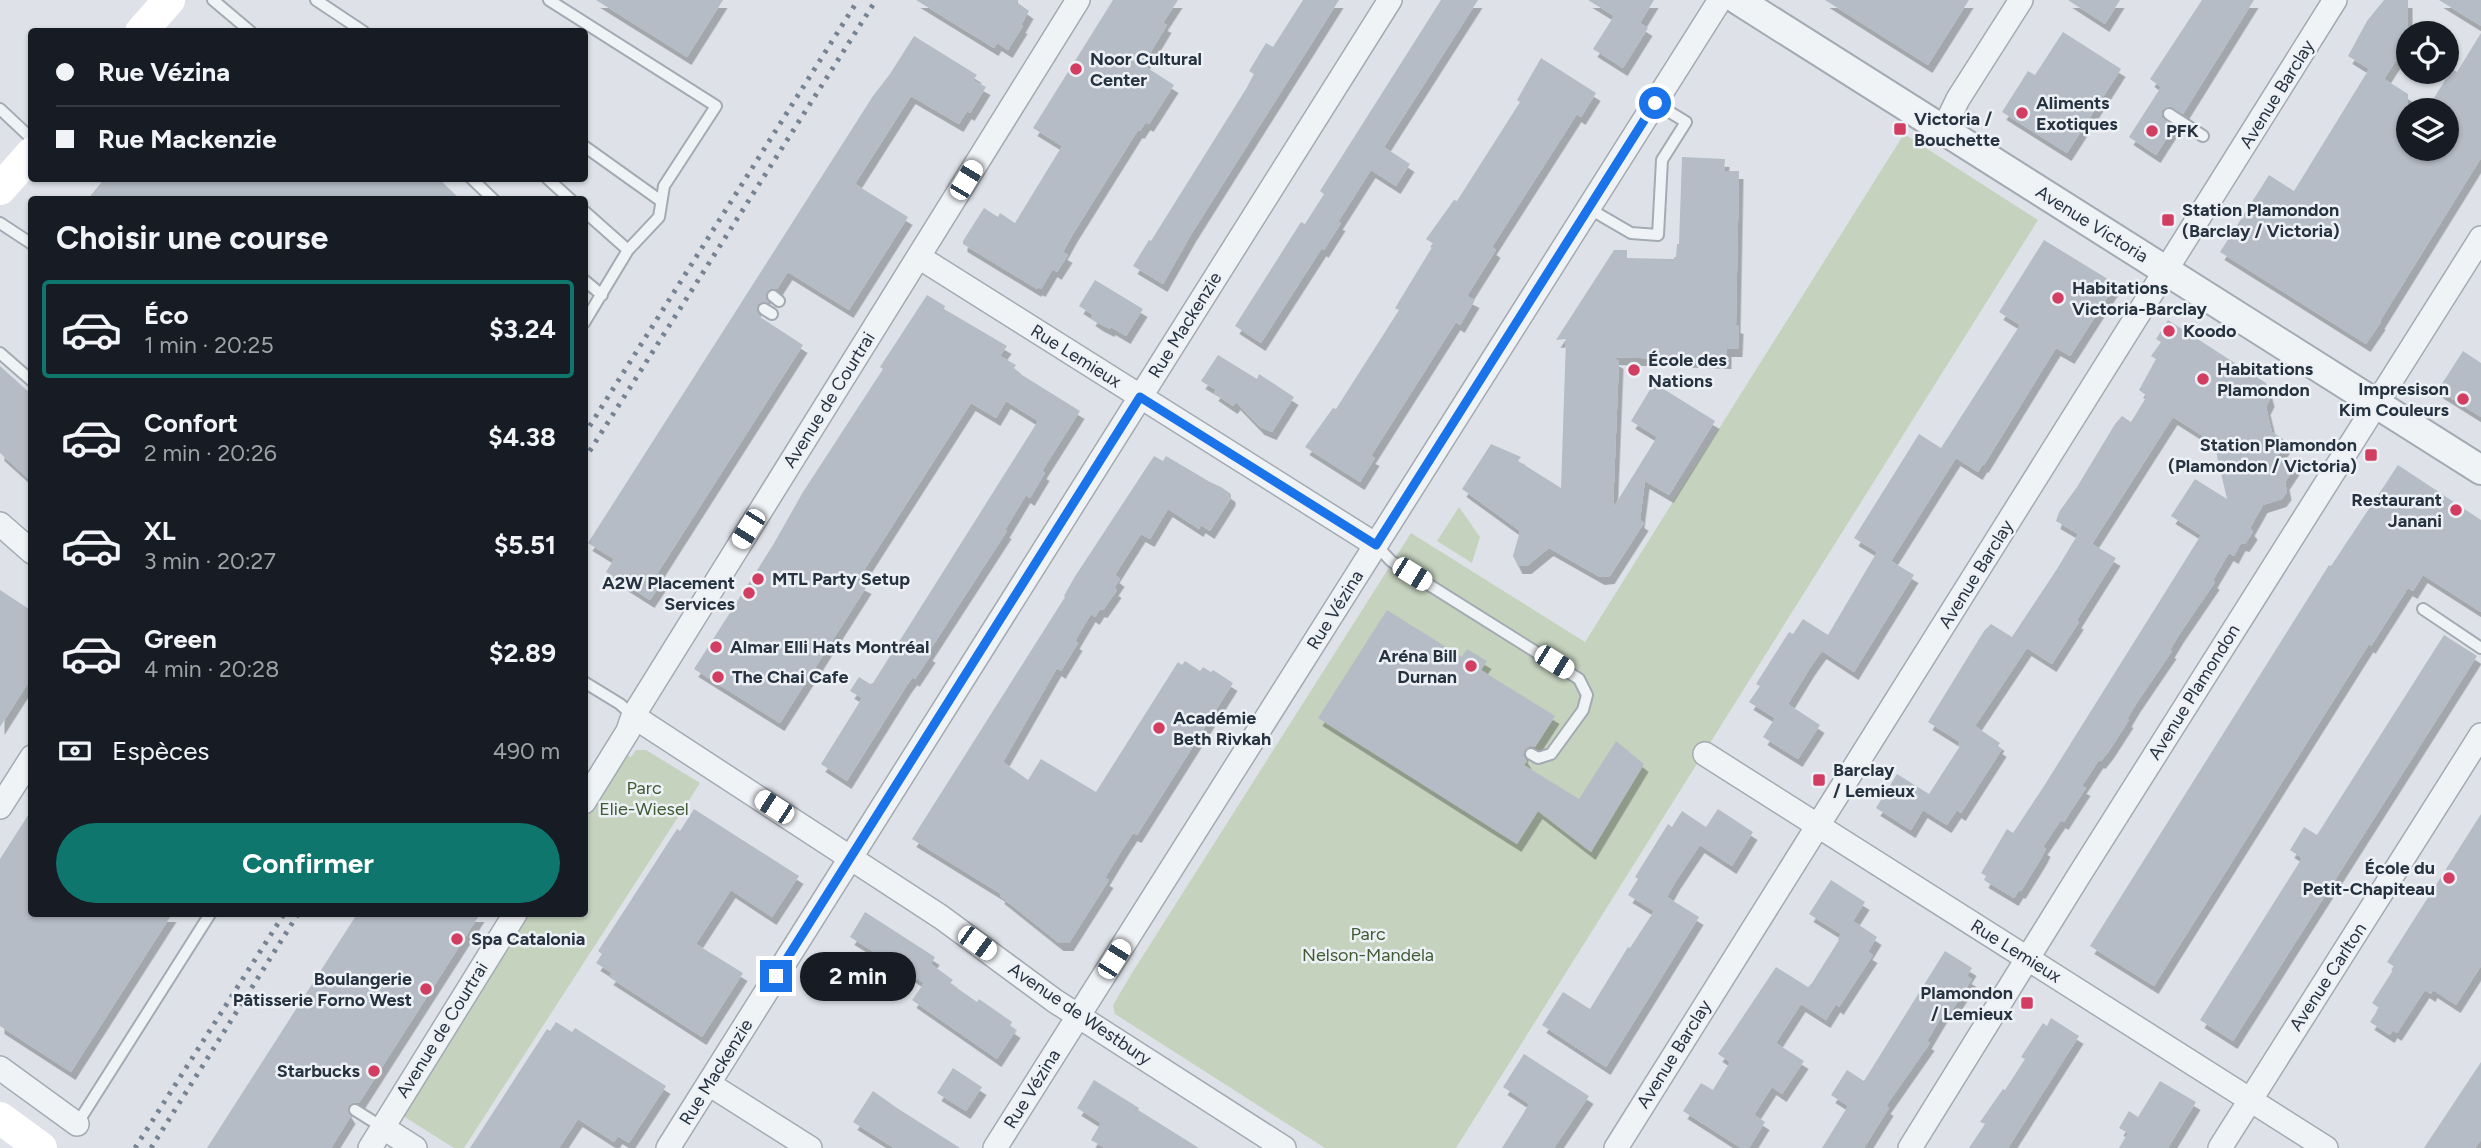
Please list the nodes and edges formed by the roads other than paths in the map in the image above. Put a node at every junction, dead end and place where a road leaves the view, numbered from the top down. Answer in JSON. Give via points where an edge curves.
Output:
{"nodes":[{"id":1,"x":169,"y":0,"type":"edge"},
{"id":2,"x":213,"y":0,"type":"edge"},
{"id":3,"x":317,"y":0,"type":"edge"},
{"id":4,"x":549,"y":0,"type":"edge"},
{"id":5,"x":1078,"y":0,"type":"edge"},
{"id":6,"x":1390,"y":0,"type":"edge"},
{"id":7,"x":1720,"y":0,"type":"edge"},
{"id":8,"x":1738,"y":0,"type":"edge"},
{"id":9,"x":2021,"y":0,"type":"edge"},
{"id":10,"x":2335,"y":0,"type":"edge"},
{"id":11,"x":144,"y":28,"type":"edge"},
{"id":12,"x":246,"y":28,"type":"edge"},
{"id":13,"x":358,"y":28,"type":"edge"},
{"id":14,"x":1655,"y":103,"type":"junction"},
{"id":15,"x":0,"y":109,"type":"edge"},
{"id":16,"x":2169,"y":114,"type":"dead end"},
{"id":17,"x":1943,"y":130,"type":"junction"},
{"id":18,"x":28,"y":135,"type":"edge"},
{"id":19,"x":2203,"y":136,"type":"dead end"},
{"id":20,"x":588,"y":149,"type":"edge"},
{"id":21,"x":28,"y":158,"type":"edge"},
{"id":22,"x":475,"y":182,"type":"edge"},
{"id":23,"x":551,"y":182,"type":"edge"},
{"id":24,"x":0,"y":190,"type":"edge"},
{"id":25,"x":490,"y":196,"type":"edge"},
{"id":26,"x":567,"y":196,"type":"edge"},
{"id":27,"x":661,"y":201,"type":"junction"},
{"id":28,"x":1588,"y":208,"type":"junction"},
{"id":29,"x":588,"y":215,"type":"edge"},
{"id":30,"x":0,"y":223,"type":"edge"},
{"id":31,"x":2481,"y":238,"type":"edge"},
{"id":32,"x":28,"y":241,"type":"edge"},
{"id":33,"x":628,"y":250,"type":"junction"},
{"id":34,"x":919,"y":257,"type":"junction"},
{"id":35,"x":2166,"y":271,"type":"junction"},
{"id":36,"x":588,"y":283,"type":"edge"},
{"id":37,"x":602,"y":295,"type":"junction"},
{"id":38,"x":588,"y":317,"type":"edge"},
{"id":39,"x":0,"y":353,"type":"edge"},
{"id":40,"x":28,"y":378,"type":"edge"},
{"id":41,"x":1140,"y":397,"type":"junction"},
{"id":42,"x":2376,"y":404,"type":"junction"},
{"id":43,"x":2481,"y":470,"type":"edge"},
{"id":44,"x":0,"y":524,"type":"edge"},
{"id":45,"x":1376,"y":545,"type":"junction"},
{"id":46,"x":28,"y":548,"type":"edge"},
{"id":47,"x":2423,"y":609,"type":"dead end"},
{"id":48,"x":2481,"y":648,"type":"edge"},
{"id":49,"x":588,"y":684,"type":"edge"},
{"id":50,"x":632,"y":716,"type":"junction"},
{"id":51,"x":2481,"y":735,"type":"edge"},
{"id":52,"x":1531,"y":754,"type":"dead end"},
{"id":53,"x":1705,"y":754,"type":"dead end"},
{"id":54,"x":28,"y":763,"type":"edge"},
{"id":55,"x":588,"y":796,"type":"edge"},
{"id":56,"x":0,"y":807,"type":"edge"},
{"id":57,"x":1816,"y":826,"type":"junction"},
{"id":58,"x":851,"y":857,"type":"junction"},
{"id":59,"x":208,"y":917,"type":"edge"},
{"id":60,"x":513,"y":917,"type":"edge"},
{"id":61,"x":2027,"y":958,"type":"junction"},
{"id":62,"x":1078,"y":1016,"type":"junction"},
{"id":63,"x":0,"y":1068,"type":"edge"},
{"id":64,"x":709,"y":1084,"type":"junction"},
{"id":65,"x":2251,"y":1101,"type":"junction"},
{"id":66,"x":355,"y":1110,"type":"dead end"},
{"id":67,"x":0,"y":1118,"type":"edge"},
{"id":68,"x":77,"y":1124,"type":"joint"},
{"id":69,"x":382,"y":1127,"type":"junction"},
{"id":70,"x":41,"y":1148,"type":"edge"},
{"id":71,"x":370,"y":1148,"type":"edge"},
{"id":72,"x":415,"y":1148,"type":"edge"},
{"id":73,"x":668,"y":1148,"type":"edge"},
{"id":74,"x":810,"y":1148,"type":"edge"},
{"id":75,"x":995,"y":1148,"type":"edge"},
{"id":76,"x":1284,"y":1148,"type":"edge"},
{"id":77,"x":1616,"y":1148,"type":"edge"},
{"id":78,"x":1910,"y":1148,"type":"edge"},
{"id":79,"x":2220,"y":1148,"type":"edge"},
{"id":80,"x":2326,"y":1148,"type":"edge"}],
"edges":[{"from":1,"to":11,"type":"main road"},
{"from":2,"to":12,"type":"lane"},
{"from":3,"to":13,"type":"lane"},
{"from":4,"to":27,"type":"lane","via":[[716,106],[664,186]]},
{"from":5,"to":34,"type":"street","name":"Avenue de Courtrai"},
{"from":6,"to":41,"type":"street","name":"Rue Mackenzie"},
{"from":7,"to":14,"type":"street","name":"Rue Vézina"},
{"from":8,"to":17,"type":"street","name":"Avenue Victoria"},
{"from":9,"to":17,"type":"street"},
{"from":10,"to":35,"type":"street","name":"Avenue Barclay"},
{"from":14,"to":28,"type":"street","name":"Rue Vézina"},
{"from":14,"to":28,"type":"lane","via":[[1686,122],[1662,160],[1658,235],[1631,233]]},
{"from":15,"to":18,"type":"lane"},
{"from":16,"to":19,"type":"lane"},
{"from":17,"to":35,"type":"street","name":"Avenue Victoria"},
{"from":20,"to":27,"type":"lane"},
{"from":21,"to":24,"type":"main road"},
{"from":22,"to":25,"type":"lane"},
{"from":23,"to":26,"type":"lane"},
{"from":27,"to":33,"type":"lane","via":[[659,217]]},
{"from":28,"to":45,"type":"street","name":"Rue Vézina"},
{"from":29,"to":33,"type":"lane"},
{"from":30,"to":32,"type":"lane"},
{"from":31,"to":42,"type":"street","name":"Avenue Plamondon"},
{"from":33,"to":37,"type":"lane"},
{"from":34,"to":41,"type":"street","name":"Rue Lemieux"},
{"from":34,"to":50,"type":"street","name":"Avenue de Courtrai"},
{"from":35,"to":42,"type":"street","name":"Avenue Victoria"},
{"from":35,"to":57,"type":"street","name":"Avenue Barclay"},
{"from":36,"to":37,"type":"lane"},
{"from":37,"to":38,"type":"lane"},
{"from":39,"to":40,"type":"lane"},
{"from":41,"to":45,"type":"street","name":"Rue Lemieux"},
{"from":41,"to":58,"type":"street","name":"Rue Mackenzie"},
{"from":42,"to":43,"type":"street","name":"Avenue Victoria"},
{"from":42,"to":61,"type":"street","name":"Avenue Plamondon"},
{"from":44,"to":46,"type":"street"},
{"from":45,"to":52,"type":"lane","via":[[1391,561],[1579,679],[1587,695],[1583,710],[1551,754],[1538,758]]},
{"from":45,"to":62,"type":"street","name":"Rue Vézina"},
{"from":47,"to":48,"type":"lane"},
{"from":49,"to":50,"type":"lane"},
{"from":50,"to":55,"type":"street","name":"Avenue de Courtrai","via":[[628,731]]},
{"from":50,"to":58,"type":"street","name":"Avenue de Westbury"},
{"from":51,"to":65,"type":"street","name":"Avenue Carlton"},
{"from":53,"to":57,"type":"street","name":"Rue Lemieux"},
{"from":54,"to":56,"type":"street"},
{"from":57,"to":61,"type":"street","name":"Rue Lemieux"},
{"from":57,"to":77,"type":"street","name":"Avenue Barclay"},
{"from":58,"to":62,"type":"street","name":"Avenue de Westbury"},
{"from":58,"to":64,"type":"street","name":"Rue Mackenzie"},
{"from":59,"to":68,"type":"lane"},
{"from":60,"to":69,"type":"street","name":"Avenue de Courtrai"},
{"from":61,"to":65,"type":"street","name":"Rue Lemieux"},
{"from":61,"to":78,"type":"street","name":"Avenue Plamondon"},
{"from":62,"to":75,"type":"street","name":"Rue Vézina"},
{"from":62,"to":76,"type":"street","name":"Avenue de Westbury"},
{"from":63,"to":68,"type":"street"},
{"from":64,"to":73,"type":"street","name":"Rue Mackenzie"},
{"from":64,"to":74,"type":"street"},
{"from":65,"to":79,"type":"street","name":"Avenue Carlton"},
{"from":65,"to":80,"type":"street","name":"Rue Lemieux"},
{"from":66,"to":69,"type":"lane"},
{"from":67,"to":70,"type":"main road"},
{"from":69,"to":71,"type":"street","name":"Avenue de Courtrai"},
{"from":69,"to":72,"type":"street"}]}
